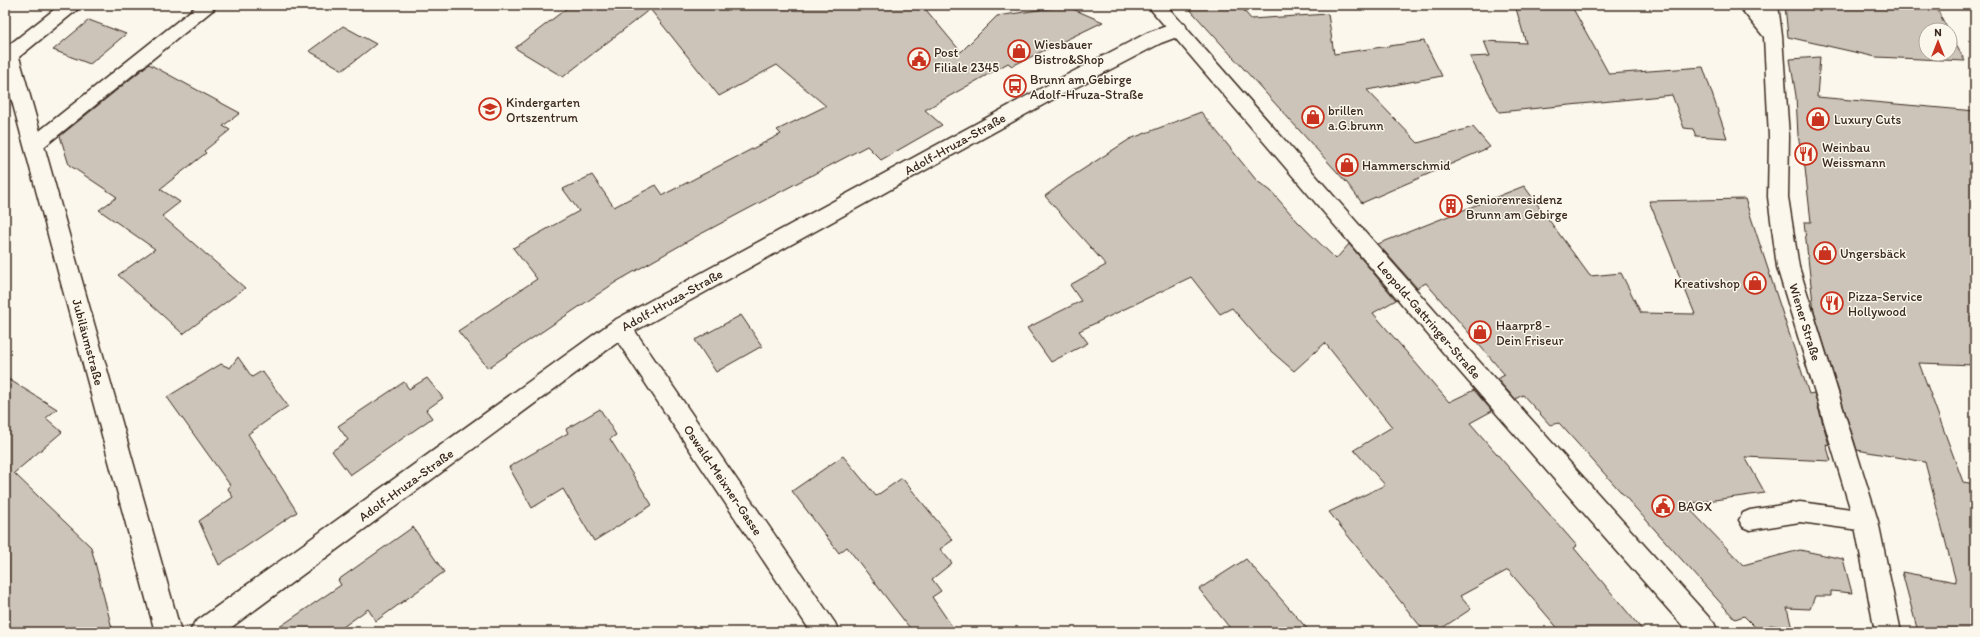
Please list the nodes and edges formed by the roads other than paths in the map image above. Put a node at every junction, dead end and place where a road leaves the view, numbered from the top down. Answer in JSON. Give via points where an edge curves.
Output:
{"nodes":[{"id":1,"x":72,"y":5,"type":"edge"},
{"id":2,"x":208,"y":5,"type":"edge"},
{"id":3,"x":1156,"y":5,"type":"edge"},
{"id":4,"x":1747,"y":5,"type":"edge"},
{"id":5,"x":1769,"y":5,"type":"edge"},
{"id":6,"x":1178,"y":29,"type":"junction"},
{"id":7,"x":1773,"y":36,"type":"junction"},
{"id":8,"x":6,"y":56,"type":"edge"},
{"id":9,"x":34,"y":145,"type":"junction"},
{"id":10,"x":621,"y":328,"type":"junction"},
{"id":11,"x":1750,"y":520,"type":"dead end"},
{"id":12,"x":1866,"y":521,"type":"junction"},
{"id":13,"x":168,"y":632,"type":"edge"},
{"id":14,"x":203,"y":632,"type":"edge"},
{"id":15,"x":826,"y":632,"type":"edge"},
{"id":16,"x":1705,"y":632,"type":"edge"},
{"id":17,"x":1888,"y":632,"type":"edge"}],
"edges":[{"from":1,"to":8,"type":"street"},
{"from":2,"to":9,"type":"lane"},
{"from":3,"to":6,"type":"street","name":"Leopold-Gattringer-Straße"},
{"from":4,"to":7,"type":"street"},
{"from":5,"to":7,"type":"street","name":"Wiener Straße"},
{"from":6,"to":10,"type":"street","name":"Adolf-Hruza-Straße","via":[[1154,38],[1043,96]]},
{"from":6,"to":16,"type":"street","name":"Leopold-Gattringer-Straße","via":[[1456,351]]},
{"from":7,"to":12,"type":"street","name":"Wiener Straße","via":[[1778,197],[1788,267]]},
{"from":8,"to":9,"type":"street","name":"Jubiläumstraße"},
{"from":9,"to":13,"type":"street","name":"Jubiläumstraße"},
{"from":10,"to":14,"type":"street","name":"Adolf-Hruza-Straße"},
{"from":10,"to":15,"type":"street","name":"Oswald-Meixner-Gasse"},
{"from":11,"to":12,"type":"lane","via":[[1800,512]]},
{"from":12,"to":17,"type":"street","name":"Wiener Straße"}]}
